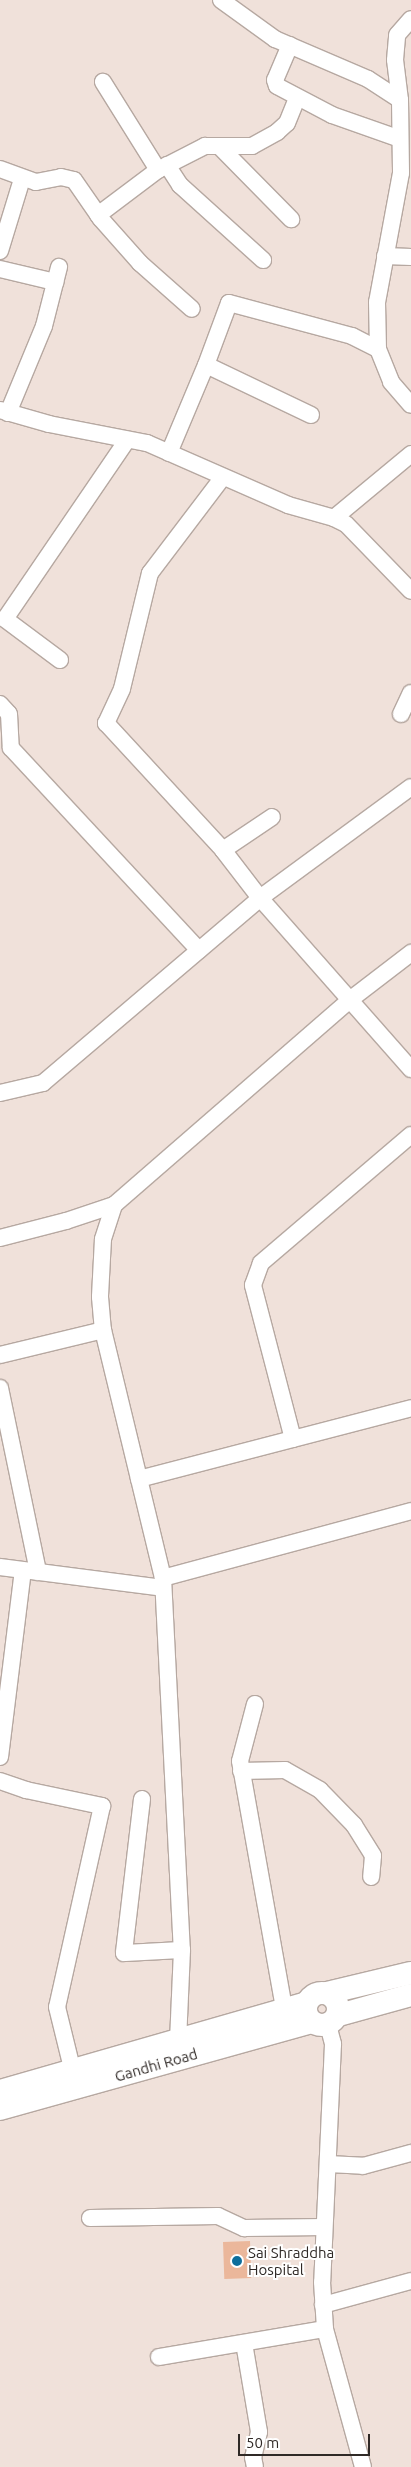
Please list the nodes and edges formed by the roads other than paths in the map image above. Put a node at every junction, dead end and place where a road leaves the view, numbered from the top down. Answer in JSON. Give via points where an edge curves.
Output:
{"nodes":[{"id":1,"x":221,"y":0,"type":"edge"},
{"id":2,"x":411,"y":18,"type":"edge"},
{"id":3,"x":290,"y":46,"type":"junction"},
{"id":4,"x":103,"y":82,"type":"dead end"},
{"id":5,"x":297,"y":98,"type":"junction"},
{"id":6,"x":400,"y":100,"type":"junction"},
{"id":7,"x":406,"y":118,"type":"edge"},
{"id":8,"x":400,"y":139,"type":"junction"},
{"id":9,"x":219,"y":146,"type":"junction"},
{"id":10,"x":162,"y":168,"type":"junction"},
{"id":11,"x":0,"y":169,"type":"edge"},
{"id":12,"x":22,"y":178,"type":"junction"},
{"id":13,"x":98,"y":215,"type":"junction"},
{"id":14,"x":291,"y":219,"type":"dead end"},
{"id":15,"x":0,"y":251,"type":"edge"},
{"id":16,"x":386,"y":256,"type":"junction"},
{"id":17,"x":411,"y":257,"type":"edge"},
{"id":18,"x":263,"y":260,"type":"dead end"},
{"id":19,"x":0,"y":269,"type":"edge"},
{"id":20,"x":192,"y":309,"type":"dead end"},
{"id":21,"x":378,"y":349,"type":"junction"},
{"id":22,"x":206,"y":365,"type":"junction"},
{"id":23,"x":411,"y":405,"type":"edge"},
{"id":24,"x":4,"y":411,"type":"edge"},
{"id":25,"x":312,"y":415,"type":"dead end"},
{"id":26,"x":127,"y":440,"type":"junction"},
{"id":27,"x":169,"y":453,"type":"junction"},
{"id":28,"x":411,"y":454,"type":"edge"},
{"id":29,"x":223,"y":477,"type":"junction"},
{"id":30,"x":334,"y":518,"type":"junction"},
{"id":31,"x":408,"y":584,"type":"edge"},
{"id":32,"x":60,"y":660,"type":"dead end"},
{"id":33,"x":411,"y":693,"type":"edge"},
{"id":34,"x":0,"y":704,"type":"edge"},
{"id":35,"x":401,"y":714,"type":"dead end"},
{"id":36,"x":411,"y":787,"type":"edge"},
{"id":37,"x":272,"y":817,"type":"dead end"},
{"id":38,"x":223,"y":850,"type":"junction"},
{"id":39,"x":260,"y":898,"type":"junction"},
{"id":40,"x":199,"y":950,"type":"junction"},
{"id":41,"x":411,"y":953,"type":"edge"},
{"id":42,"x":351,"y":999,"type":"junction"},
{"id":43,"x":411,"y":1069,"type":"edge"},
{"id":44,"x":0,"y":1093,"type":"edge"},
{"id":45,"x":411,"y":1135,"type":"edge"},
{"id":46,"x":114,"y":1205,"type":"junction"},
{"id":47,"x":0,"y":1238,"type":"edge"},
{"id":48,"x":103,"y":1330,"type":"junction"},
{"id":49,"x":0,"y":1355,"type":"edge"},
{"id":50,"x":0,"y":1388,"type":"edge"},
{"id":51,"x":411,"y":1408,"type":"edge"},
{"id":52,"x":293,"y":1439,"type":"junction"},
{"id":53,"x":139,"y":1479,"type":"junction"},
{"id":54,"x":411,"y":1510,"type":"edge"},
{"id":55,"x":0,"y":1567,"type":"edge"},
{"id":56,"x":30,"y":1571,"type":"junction"},
{"id":57,"x":163,"y":1583,"type":"junction"},
{"id":58,"x":255,"y":1704,"type":"dead end"},
{"id":59,"x":0,"y":1757,"type":"edge"},
{"id":60,"x":241,"y":1771,"type":"junction"},
{"id":61,"x":0,"y":1781,"type":"edge"},
{"id":62,"x":142,"y":1799,"type":"dead end"},
{"id":63,"x":371,"y":1877,"type":"dead end"},
{"id":64,"x":182,"y":1950,"type":"junction"},
{"id":65,"x":411,"y":1973,"type":"edge"},
{"id":66,"x":411,"y":1996,"type":"edge"},
{"id":67,"x":284,"y":2010,"type":"junction"},
{"id":68,"x":322,"y":2011,"type":"junction"},
{"id":69,"x":178,"y":2040,"type":"junction"},
{"id":70,"x":73,"y":2072,"type":"junction"},
{"id":71,"x":0,"y":2091,"type":"edge"},
{"id":72,"x":0,"y":2109,"type":"edge"},
{"id":73,"x":411,"y":2153,"type":"edge"},
{"id":74,"x":328,"y":2164,"type":"junction"},
{"id":75,"x":90,"y":2218,"type":"dead end"},
{"id":76,"x":324,"y":2227,"type":"junction"},
{"id":77,"x":411,"y":2281,"type":"edge"},
{"id":78,"x":323,"y":2305,"type":"junction"},
{"id":79,"x":325,"y":2329,"type":"junction"},
{"id":80,"x":244,"y":2343,"type":"junction"},
{"id":81,"x":159,"y":2358,"type":"dead end"},
{"id":82,"x":255,"y":2467,"type":"edge"},
{"id":83,"x":363,"y":2467,"type":"edge"}],
"edges":[{"from":1,"to":3,"type":"street"},
{"from":2,"to":6,"type":"street","via":[[397,35],[395,60]]},
{"from":3,"to":5,"type":"street","via":[[275,80],[277,86]]},
{"from":3,"to":6,"type":"street","via":[[368,79]]},
{"from":4,"to":10,"type":"street"},
{"from":5,"to":8,"type":"street","via":[[332,115]]},
{"from":5,"to":9,"type":"street","via":[[287,123],[277,132],[252,146]]},
{"from":6,"to":7,"type":"street"},
{"from":7,"to":8,"type":"street"},
{"from":8,"to":16,"type":"street","via":[[401,173]]},
{"from":9,"to":10,"type":"street","via":[[205,146]]},
{"from":9,"to":14,"type":"street"},
{"from":10,"to":13,"type":"street"},
{"from":10,"to":18,"type":"street"},
{"from":11,"to":12,"type":"street"},
{"from":12,"to":13,"type":"street","via":[[36,182],[62,177],[74,180]]},
{"from":12,"to":15,"type":"street"},
{"from":13,"to":20,"type":"street","via":[[140,263]]},
{"from":16,"to":17,"type":"street"},
{"from":16,"to":21,"type":"street","via":[[377,302]]},
{"from":19,"to":24,"type":"street","via":[[57,275],[44,326]]},
{"from":21,"to":22,"type":"street","via":[[352,336],[229,302]]},
{"from":21,"to":23,"type":"street","via":[[391,382]]},
{"from":22,"to":25,"type":"street"},
{"from":22,"to":27,"type":"street"},
{"from":24,"to":26,"type":"street"},
{"from":26,"to":27,"type":"street"},
{"from":26,"to":32,"type":"street","via":[[5,619]]},
{"from":27,"to":29,"type":"street"},
{"from":28,"to":30,"type":"street"},
{"from":29,"to":30,"type":"street","via":[[288,505]]},
{"from":29,"to":38,"type":"street","via":[[150,574],[122,690],[106,723]]},
{"from":30,"to":31,"type":"street","via":[[346,524]]},
{"from":33,"to":35,"type":"street"},
{"from":34,"to":40,"type":"street","via":[[9,714],[11,748]]},
{"from":36,"to":39,"type":"street"},
{"from":37,"to":38,"type":"street"},
{"from":38,"to":39,"type":"street"},
{"from":39,"to":40,"type":"street"},
{"from":39,"to":42,"type":"street"},
{"from":40,"to":44,"type":"street","via":[[43,1083]]},
{"from":41,"to":42,"type":"street"},
{"from":42,"to":43,"type":"street"},
{"from":42,"to":46,"type":"street"},
{"from":45,"to":52,"type":"street","via":[[261,1263],[253,1285]]},
{"from":46,"to":47,"type":"street","via":[[66,1222]]},
{"from":46,"to":48,"type":"street","via":[[103,1239],[100,1297]]},
{"from":48,"to":49,"type":"street"},
{"from":48,"to":53,"type":"street"},
{"from":50,"to":56,"type":"street"},
{"from":51,"to":52,"type":"street"},
{"from":52,"to":53,"type":"street"},
{"from":53,"to":57,"type":"street"},
{"from":54,"to":57,"type":"street"},
{"from":55,"to":56,"type":"street"},
{"from":56,"to":57,"type":"street"},
{"from":56,"to":59,"type":"street"},
{"from":57,"to":64,"type":"street"},
{"from":58,"to":60,"type":"street","via":[[240,1761]]},
{"from":60,"to":63,"type":"street","via":[[285,1770],[320,1790],[354,1825],[373,1856]]},
{"from":60,"to":67,"type":"street"},
{"from":61,"to":70,"type":"street","via":[[26,1790],[102,1806],[56,2007]]},
{"from":62,"to":64,"type":"street","via":[[124,1953]]},
{"from":64,"to":69,"type":"street"},
{"from":65,"to":68,"type":"main road","name":"Gandhi Road"},
{"from":66,"to":68,"type":"main road","name":"Gandhi Road"},
{"from":67,"to":68,"type":"main road","name":"Gandhi Road"},
{"from":67,"to":69,"type":"main road","name":"Gandhi Road"},
{"from":68,"to":72,"type":"main road","name":"Gandhi Road"},
{"from":68,"to":74,"type":"street","via":[[334,2044]]},
{"from":69,"to":70,"type":"main road","name":"Gandhi Road"},
{"from":70,"to":71,"type":"main road","name":"Gandhi Road"},
{"from":73,"to":74,"type":"street","via":[[363,2166]]},
{"from":74,"to":76,"type":"street"},
{"from":75,"to":76,"type":"street","via":[[218,2216],[244,2228]]},
{"from":76,"to":78,"type":"street"},
{"from":77,"to":78,"type":"street"},
{"from":78,"to":79,"type":"street"},
{"from":79,"to":80,"type":"street"},
{"from":79,"to":83,"type":"street"},
{"from":80,"to":81,"type":"street"},
{"from":80,"to":82,"type":"street","via":[[259,2432],[253,2457]]}]}
